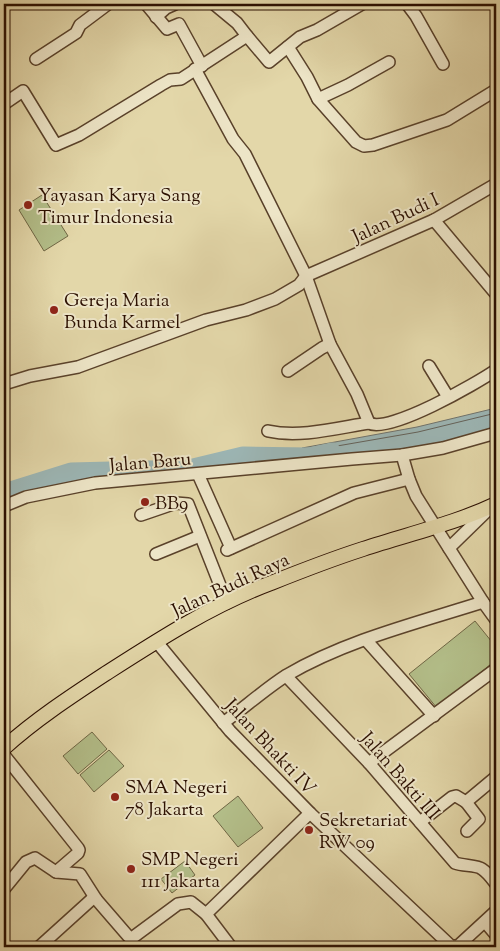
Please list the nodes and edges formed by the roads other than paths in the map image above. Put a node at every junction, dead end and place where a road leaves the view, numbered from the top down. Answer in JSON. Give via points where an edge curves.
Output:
{"nodes":[{"id":1,"x":108,"y":4,"type":"edge"},
{"id":2,"x":146,"y":4,"type":"edge"},
{"id":3,"x":175,"y":4,"type":"edge"},
{"id":4,"x":214,"y":4,"type":"edge"},
{"id":5,"x":362,"y":4,"type":"edge"},
{"id":6,"x":406,"y":4,"type":"edge"},
{"id":7,"x":156,"y":17,"type":"junction"},
{"id":8,"x":247,"y":36,"type":"junction"},
{"id":9,"x":288,"y":47,"type":"junction"},
{"id":10,"x":36,"y":59,"type":"dead end"},
{"id":11,"x":389,"y":62,"type":"dead end"},
{"id":12,"x":443,"y":64,"type":"dead end"},
{"id":13,"x":199,"y":67,"type":"junction"},
{"id":14,"x":496,"y":90,"type":"edge"},
{"id":15,"x":318,"y":99,"type":"junction"},
{"id":16,"x":4,"y":104,"type":"edge"},
{"id":17,"x":496,"y":184,"type":"edge"},
{"id":18,"x":434,"y":220,"type":"junction"},
{"id":19,"x":306,"y":276,"type":"junction"},
{"id":20,"x":496,"y":294,"type":"edge"},
{"id":21,"x":330,"y":344,"type":"junction"},
{"id":22,"x":429,"y":366,"type":"dead end"},
{"id":23,"x":496,"y":370,"type":"edge"},
{"id":24,"x":288,"y":371,"type":"dead end"},
{"id":25,"x":4,"y":384,"type":"edge"},
{"id":26,"x":448,"y":397,"type":"junction"},
{"id":27,"x":369,"y":423,"type":"junction"},
{"id":28,"x":268,"y":431,"type":"dead end"},
{"id":29,"x":496,"y":433,"type":"edge"},
{"id":30,"x":402,"y":455,"type":"junction"},
{"id":31,"x":198,"y":474,"type":"junction"},
{"id":32,"x":409,"y":478,"type":"junction"},
{"id":33,"x":494,"y":505,"type":"edge"},
{"id":34,"x":4,"y":506,"type":"edge"},
{"id":35,"x":141,"y":515,"type":"dead end"},
{"id":36,"x":435,"y":527,"type":"junction"},
{"id":37,"x":200,"y":536,"type":"junction"},
{"id":38,"x":449,"y":548,"type":"junction"},
{"id":39,"x":156,"y":554,"type":"dead end"},
{"id":40,"x":483,"y":602,"type":"junction"},
{"id":41,"x":227,"y":603,"type":"junction"},
{"id":42,"x":496,"y":620,"type":"edge"},
{"id":43,"x":366,"y":640,"type":"junction"},
{"id":44,"x":156,"y":641,"type":"junction"},
{"id":45,"x":496,"y":669,"type":"edge"},
{"id":46,"x":286,"y":676,"type":"junction"},
{"id":47,"x":434,"y":716,"type":"junction"},
{"id":48,"x":223,"y":723,"type":"junction"},
{"id":49,"x":4,"y":748,"type":"edge"},
{"id":50,"x":4,"y":755,"type":"edge"},
{"id":51,"x":369,"y":764,"type":"junction"},
{"id":52,"x":496,"y":777,"type":"edge"},
{"id":53,"x":466,"y":802,"type":"junction"},
{"id":54,"x":310,"y":813,"type":"junction"},
{"id":55,"x":420,"y":822,"type":"junction"},
{"id":56,"x":467,"y":831,"type":"dead end"},
{"id":57,"x":56,"y":872,"type":"junction"},
{"id":58,"x":496,"y":884,"type":"edge"},
{"id":59,"x":4,"y":889,"type":"edge"},
{"id":60,"x":96,"y":898,"type":"junction"},
{"id":61,"x":496,"y":911,"type":"edge"},
{"id":62,"x":206,"y":914,"type":"junction"},
{"id":63,"x":485,"y":922,"type":"junction"},
{"id":64,"x":496,"y":935,"type":"edge"},
{"id":65,"x":39,"y":947,"type":"edge"},
{"id":66,"x":231,"y":947,"type":"edge"}],
"edges":[{"from":1,"to":10,"type":"street","via":[[80,25],[76,33]]},
{"from":2,"to":7,"type":"street"},
{"from":3,"to":7,"type":"street"},
{"from":4,"to":8,"type":"street"},
{"from":5,"to":9,"type":"street","via":[[300,37]]},
{"from":6,"to":12,"type":"street"},
{"from":7,"to":13,"type":"street","via":[[167,30],[179,24]]},
{"from":8,"to":9,"type":"street","via":[[268,62]]},
{"from":8,"to":13,"type":"street"},
{"from":9,"to":15,"type":"street"},
{"from":11,"to":15,"type":"street"},
{"from":13,"to":16,"type":"street","via":[[177,80],[160,84],[78,135],[56,145],[23,91]]},
{"from":13,"to":19,"type":"street","via":[[232,139],[245,154]]},
{"from":14,"to":15,"type":"street","via":[[447,120],[364,146],[356,142]]},
{"from":17,"to":18,"type":"street","name":"Jalan Budi I"},
{"from":18,"to":19,"type":"street","name":"Jalan Budi I"},
{"from":18,"to":20,"type":"street"},
{"from":19,"to":21,"type":"street"},
{"from":19,"to":25,"type":"street","name":"Jalan Budi I","via":[[283,295],[246,310],[206,320],[78,367]]},
{"from":21,"to":24,"type":"street"},
{"from":21,"to":27,"type":"street"},
{"from":22,"to":26,"type":"street"},
{"from":23,"to":26,"type":"street"},
{"from":26,"to":27,"type":"street","via":[[412,416],[376,425]]},
{"from":27,"to":28,"type":"street","via":[[309,432]]},
{"from":29,"to":30,"type":"street","name":"Jalan Baru","via":[[443,448]]},
{"from":30,"to":31,"type":"street","name":"Jalan Baru"},
{"from":30,"to":32,"type":"street"},
{"from":31,"to":32,"type":"street","via":[[229,549],[354,493]]},
{"from":31,"to":34,"type":"street","name":"Jalan Baru","via":[[95,483],[26,497]]},
{"from":32,"to":36,"type":"street"},
{"from":33,"to":36,"type":"main road","name":"Jalan Budi Raya"},
{"from":33,"to":38,"type":"street"},
{"from":35,"to":37,"type":"street","via":[[176,503],[188,504]]},
{"from":36,"to":38,"type":"street"},
{"from":36,"to":41,"type":"main road","name":"Jalan Budi Raya","via":[[328,561]]},
{"from":37,"to":39,"type":"street"},
{"from":37,"to":41,"type":"street"},
{"from":38,"to":40,"type":"street"},
{"from":40,"to":42,"type":"street"},
{"from":40,"to":43,"type":"street"},
{"from":41,"to":44,"type":"main road","name":"Jalan Budi Raya"},
{"from":43,"to":46,"type":"street"},
{"from":43,"to":47,"type":"street"},
{"from":44,"to":48,"type":"street","name":"Jalan Bhakti IV"},
{"from":44,"to":49,"type":"main road","name":"Jalan Budi Raya","via":[[53,709]]},
{"from":45,"to":47,"type":"street"},
{"from":46,"to":48,"type":"street"},
{"from":46,"to":51,"type":"street","name":"Jalan Bakti III"},
{"from":47,"to":51,"type":"street"},
{"from":48,"to":54,"type":"street","name":"Jalan Bhakti IV"},
{"from":50,"to":57,"type":"street","via":[[80,850]]},
{"from":51,"to":55,"type":"street","name":"Jalan Bakti III"},
{"from":52,"to":53,"type":"street"},
{"from":53,"to":55,"type":"street","via":[[452,797]]},
{"from":53,"to":56,"type":"street","via":[[479,819]]},
{"from":54,"to":62,"type":"street"},
{"from":54,"to":63,"type":"street","name":"Jalan Bhakti IV","via":[[451,946],[458,946]]},
{"from":55,"to":58,"type":"street","name":"Jalan Bakti III","via":[[455,863],[482,868]]},
{"from":57,"to":59,"type":"street","via":[[32,858]]},
{"from":57,"to":60,"type":"street","via":[[80,874]]},
{"from":60,"to":62,"type":"street","via":[[132,938],[178,904],[191,902]]},
{"from":60,"to":65,"type":"street"},
{"from":61,"to":63,"type":"street"},
{"from":62,"to":66,"type":"street"},
{"from":63,"to":64,"type":"street"}]}
